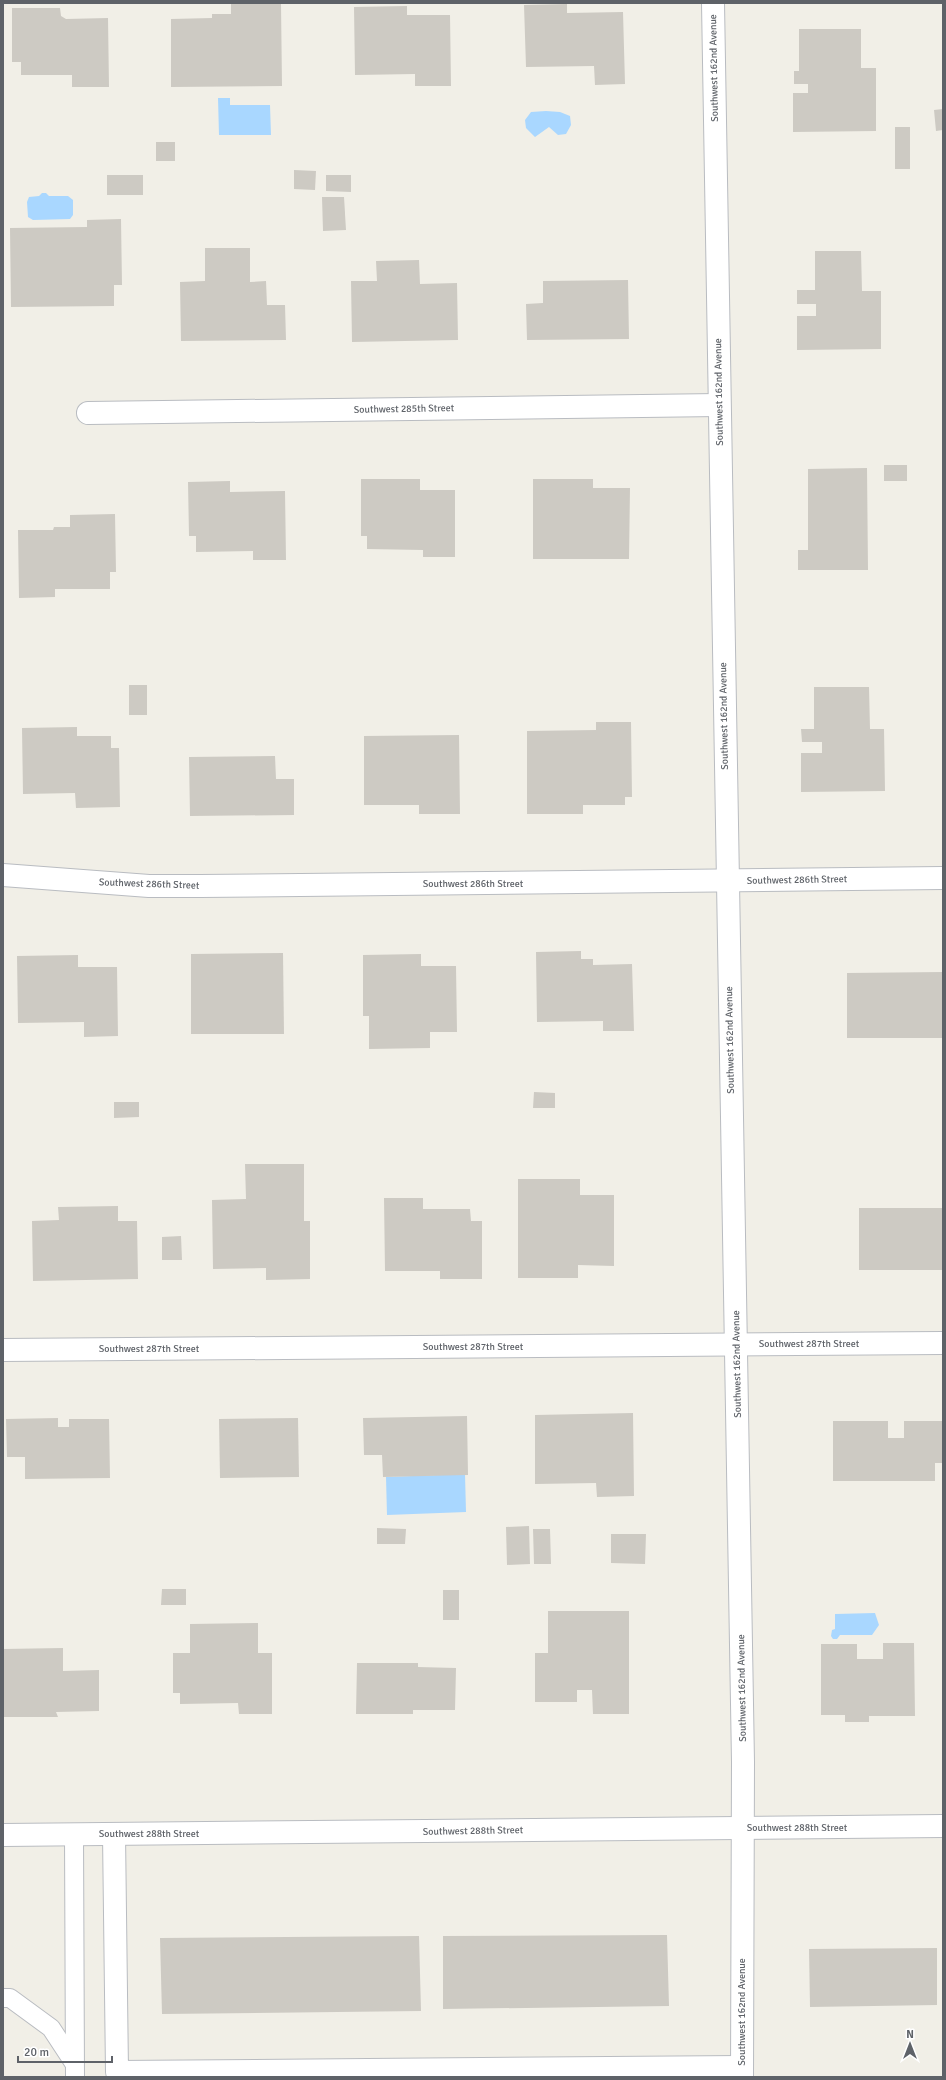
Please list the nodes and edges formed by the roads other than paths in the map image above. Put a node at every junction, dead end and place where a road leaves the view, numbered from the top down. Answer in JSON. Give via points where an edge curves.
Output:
{"nodes":[{"id":1,"x":713,"y":3,"type":"edge"},
{"id":2,"x":719,"y":405,"type":"junction"},
{"id":3,"x":88,"y":413,"type":"dead end"},
{"id":4,"x":3,"y":875,"type":"edge"},
{"id":5,"x":943,"y":878,"type":"edge"},
{"id":6,"x":727,"y":882,"type":"junction"},
{"id":7,"x":943,"y":1343,"type":"edge"},
{"id":8,"x":737,"y":1345,"type":"junction"},
{"id":9,"x":3,"y":1350,"type":"edge"},
{"id":10,"x":943,"y":1826,"type":"edge"},
{"id":11,"x":742,"y":1828,"type":"junction"},
{"id":12,"x":3,"y":1834,"type":"edge"},
{"id":13,"x":74,"y":1834,"type":"junction"},
{"id":14,"x":114,"y":1834,"type":"junction"},
{"id":15,"x":3,"y":1998,"type":"edge"},
{"id":16,"x":74,"y":2070,"type":"edge"},
{"id":17,"x":742,"y":2072,"type":"edge"},
{"id":18,"x":516,"y":2073,"type":"edge"},
{"id":19,"x":117,"y":2075,"type":"edge"}],
"edges":[{"from":1,"to":2,"type":"street","name":"Southwest 162nd Avenue"},
{"from":2,"to":3,"type":"street","name":"Southwest 285th Street"},
{"from":2,"to":6,"type":"street","name":"Southwest 162nd Avenue"},
{"from":4,"to":6,"type":"street","name":"Southwest 286th Street","via":[[149,886]]},
{"from":5,"to":6,"type":"street","name":"Southwest 286th Street"},
{"from":6,"to":8,"type":"street","name":"Southwest 162nd Avenue"},
{"from":7,"to":8,"type":"street","name":"Southwest 287th Street"},
{"from":8,"to":9,"type":"street","name":"Southwest 287th Street"},
{"from":8,"to":11,"type":"street","name":"Southwest 162nd Avenue"},
{"from":10,"to":11,"type":"street","name":"Southwest 288th Street"},
{"from":11,"to":14,"type":"street","name":"Southwest 288th Street"},
{"from":11,"to":17,"type":"street","name":"Southwest 162nd Avenue"},
{"from":12,"to":13,"type":"street","name":"Southwest 288th Street"},
{"from":13,"to":14,"type":"street","name":"Southwest 288th Street"},
{"from":13,"to":16,"type":"lane"},
{"from":14,"to":19,"type":"street"},
{"from":15,"to":16,"type":"lane","via":[[10,1998],[51,2028]]},
{"from":17,"to":18,"type":"street"},
{"from":18,"to":19,"type":"street"}]}
